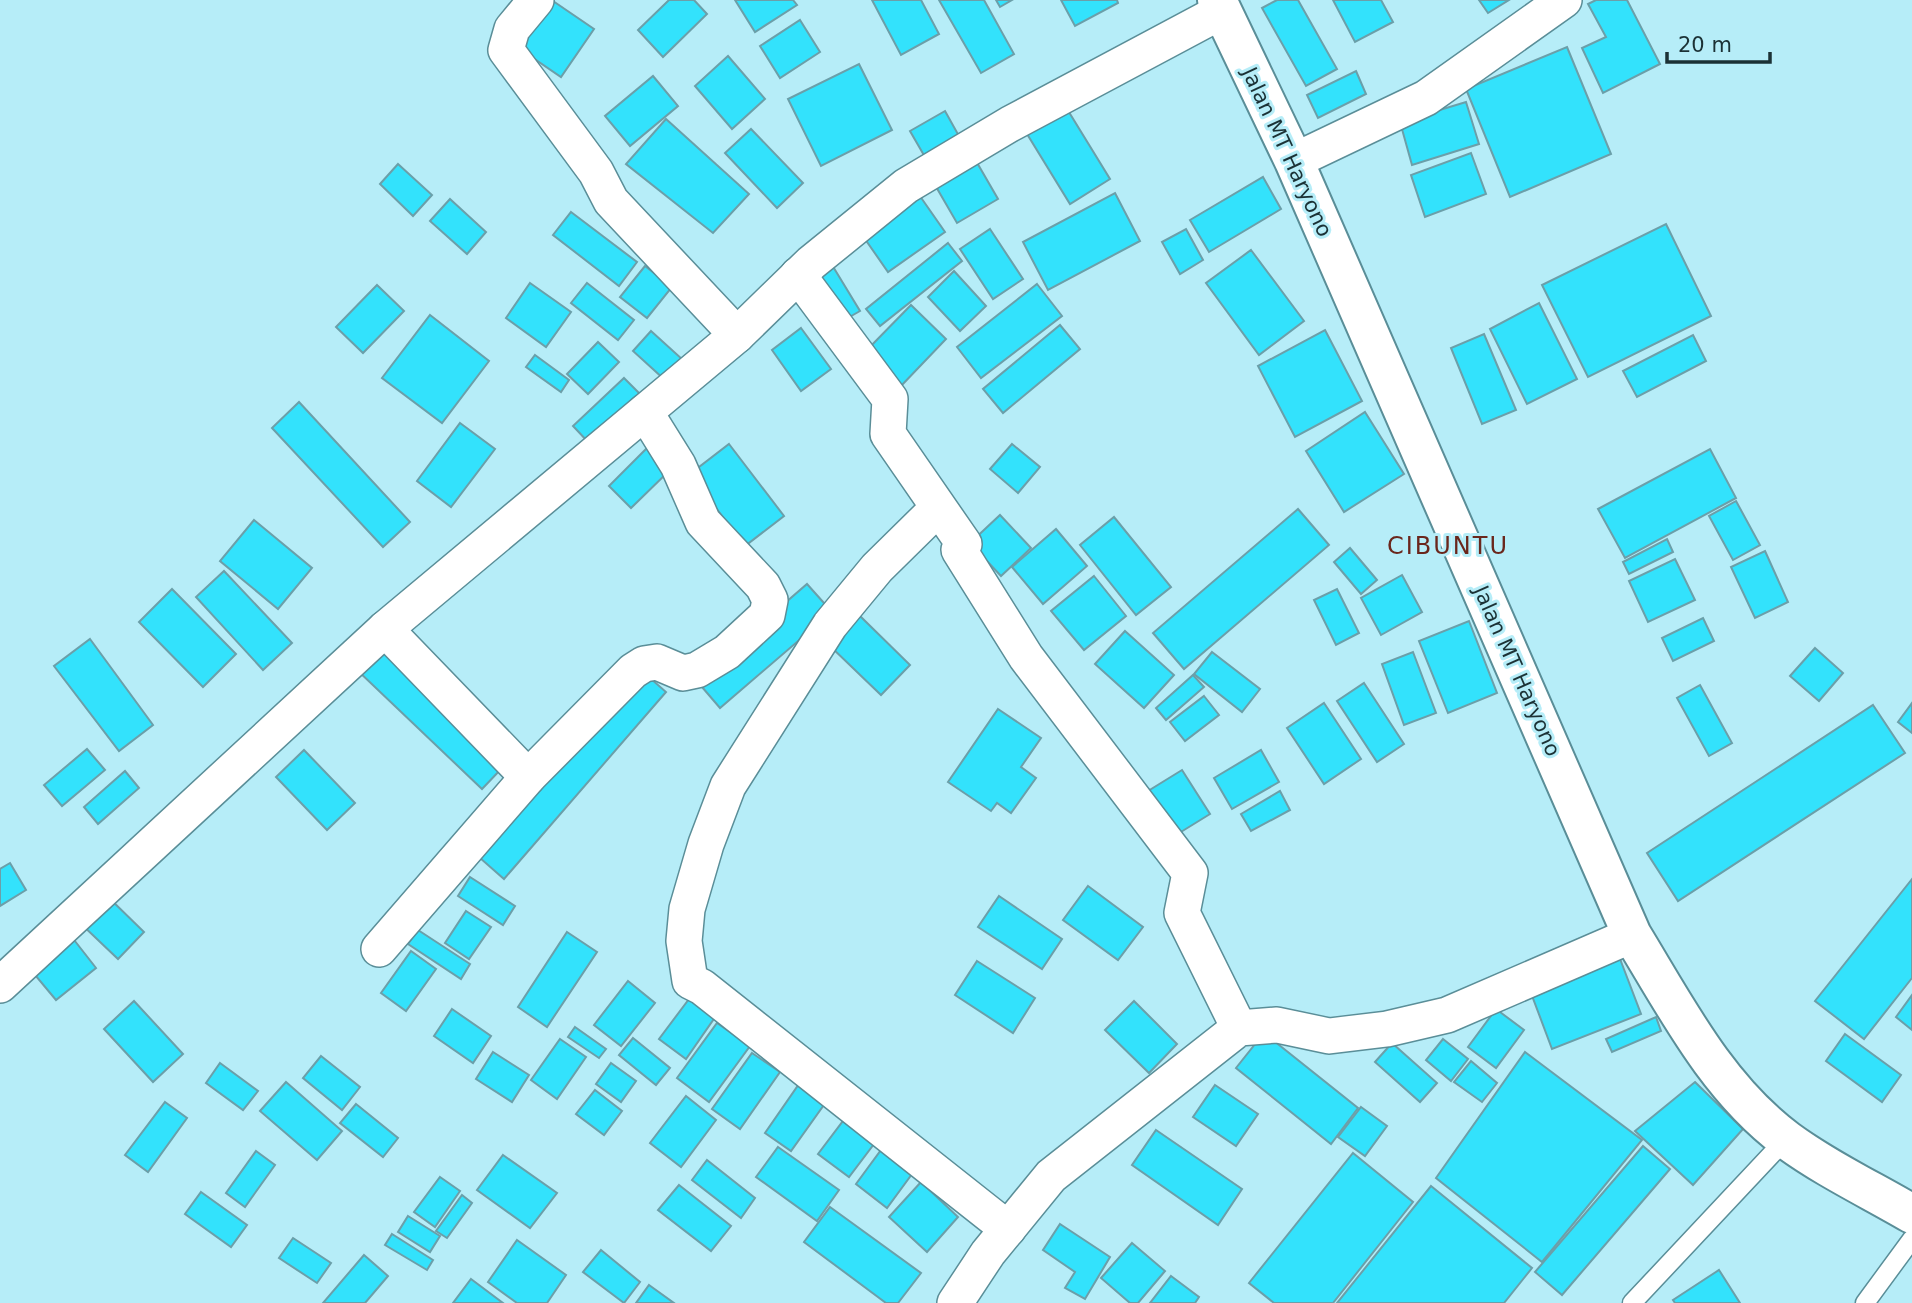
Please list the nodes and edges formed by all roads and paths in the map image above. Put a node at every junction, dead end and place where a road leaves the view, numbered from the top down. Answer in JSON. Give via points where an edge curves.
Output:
{"nodes":[{"id":1,"x":536,"y":0,"type":"edge"},
{"id":2,"x":1564,"y":0,"type":"edge"},
{"id":3,"x":1219,"y":6,"type":"edge"},
{"id":4,"x":1294,"y":161,"type":"junction"},
{"id":5,"x":798,"y":275,"type":"junction"},
{"id":6,"x":737,"y":335,"type":"junction"},
{"id":7,"x":645,"y":412,"type":"junction"},
{"id":8,"x":938,"y":508,"type":"junction"},
{"id":9,"x":385,"y":629,"type":"junction"},
{"id":10,"x":528,"y":777,"type":"junction"},
{"id":11,"x":1632,"y":935,"type":"junction"},
{"id":12,"x":379,"y":949,"type":"dead end"},
{"id":13,"x":0,"y":985,"type":"edge"},
{"id":14,"x":1240,"y":1028,"type":"junction"},
{"id":15,"x":1786,"y":1139,"type":"junction"},
{"id":16,"x":1912,"y":1214,"type":"edge"},
{"id":17,"x":1008,"y":1229,"type":"junction"},
{"id":18,"x":1912,"y":1239,"type":"edge"},
{"id":19,"x":955,"y":1303,"type":"edge"},
{"id":20,"x":1632,"y":1303,"type":"edge"},
{"id":21,"x":1865,"y":1303,"type":"edge"}],
"edges":[{"from":1,"to":6,"type":"street","via":[[512,29],[506,50],[596,172],[611,201]]},
{"from":2,"to":4,"type":"street","via":[[1426,98]]},
{"from":3,"to":4,"type":"main road","name":"Jalan MT Haryono"},
{"from":3,"to":5,"type":"street","via":[[906,186]]},
{"from":4,"to":11,"type":"main road","name":"Jalan MT Haryono"},
{"from":5,"to":6,"type":"street"},
{"from":5,"to":8,"type":"street","via":[[890,399],[888,434]]},
{"from":6,"to":7,"type":"street"},
{"from":7,"to":9,"type":"street"},
{"from":7,"to":10,"type":"street","via":[[678,465],[703,522],[763,586],[770,600],[767,615],[727,652],[697,670],[683,673],[657,662],[643,664]]},
{"from":8,"to":14,"type":"street","via":[[964,544],[959,550],[1026,657],[1190,873],[1182,914]]},
{"from":8,"to":17,"type":"street","via":[[877,568],[830,625],[728,786],[687,909],[684,941],[690,981]]},
{"from":9,"to":10,"type":"street"},
{"from":9,"to":13,"type":"street"},
{"from":10,"to":12,"type":"street"},
{"from":11,"to":14,"type":"street","via":[[1447,1015],[1417,1023],[1329,1036],[1277,1025]]},
{"from":11,"to":15,"type":"main road","name":"Jalan MT Haryono","via":[[1704,1054]]},
{"from":14,"to":17,"type":"street","via":[[1051,1176]]},
{"from":15,"to":16,"type":"main road","name":"Jalan MT Haryono"},
{"from":15,"to":20,"type":"lane"},
{"from":17,"to":19,"type":"street"},
{"from":18,"to":21,"type":"lane"}]}
